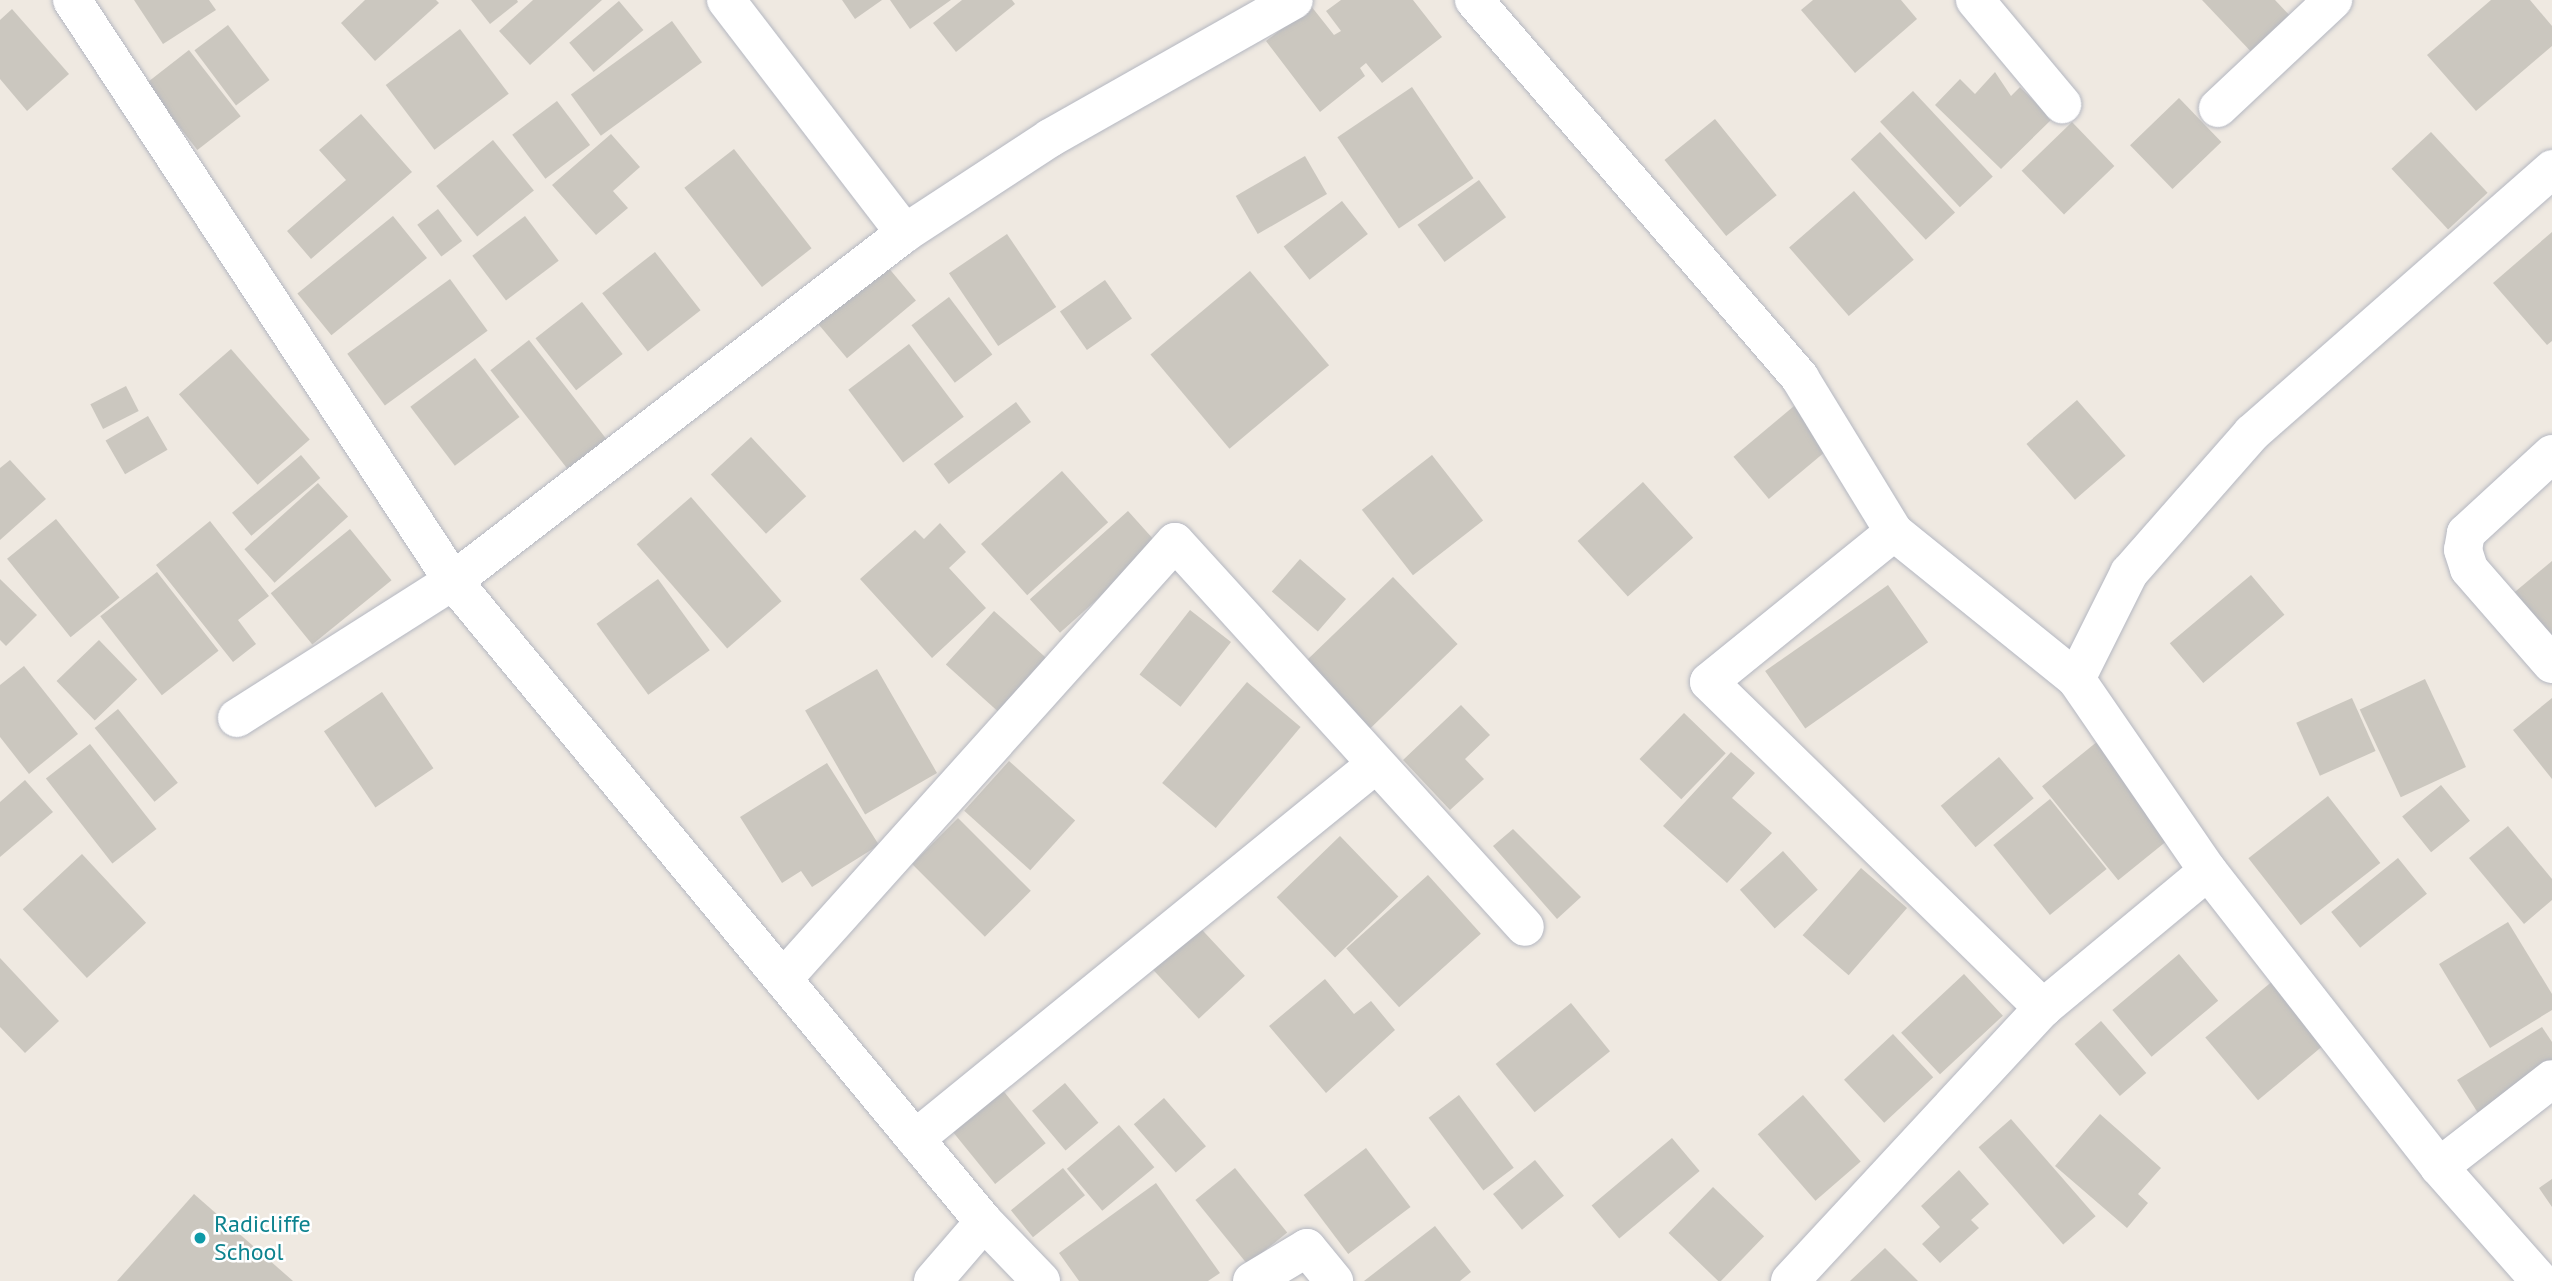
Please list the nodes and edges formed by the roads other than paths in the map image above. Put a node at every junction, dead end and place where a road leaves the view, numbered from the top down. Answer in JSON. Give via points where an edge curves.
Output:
{"nodes":[{"id":1,"x":72,"y":0,"type":"edge"},
{"id":2,"x":726,"y":0,"type":"edge"},
{"id":3,"x":1294,"y":0,"type":"edge"},
{"id":4,"x":1474,"y":0,"type":"edge"},
{"id":5,"x":1975,"y":0,"type":"edge"},
{"id":6,"x":2333,"y":0,"type":"edge"},
{"id":7,"x":2062,"y":104,"type":"dead end"},
{"id":8,"x":2218,"y":108,"type":"dead end"},
{"id":9,"x":2552,"y":169,"type":"edge"},
{"id":10,"x":905,"y":233,"type":"junction"},
{"id":11,"x":2552,"y":454,"type":"edge"},
{"id":12,"x":1894,"y":532,"type":"junction"},
{"id":13,"x":453,"y":580,"type":"junction"},
{"id":14,"x":2552,"y":664,"type":"edge"},
{"id":15,"x":2076,"y":679,"type":"junction"},
{"id":16,"x":237,"y":718,"type":"dead end"},
{"id":17,"x":1376,"y":764,"type":"junction"},
{"id":18,"x":2208,"y":871,"type":"junction"},
{"id":19,"x":1525,"y":927,"type":"dead end"},
{"id":20,"x":783,"y":979,"type":"junction"},
{"id":21,"x":2043,"y":1008,"type":"junction"},
{"id":22,"x":2552,"y":1079,"type":"edge"},
{"id":23,"x":915,"y":1139,"type":"junction"},
{"id":24,"x":2439,"y":1167,"type":"junction"},
{"id":25,"x":984,"y":1222,"type":"junction"},
{"id":26,"x":933,"y":1281,"type":"edge"},
{"id":27,"x":1041,"y":1281,"type":"edge"},
{"id":28,"x":1252,"y":1281,"type":"edge"},
{"id":29,"x":1334,"y":1281,"type":"edge"},
{"id":30,"x":1790,"y":1281,"type":"edge"},
{"id":31,"x":2540,"y":1281,"type":"edge"}],
"edges":[{"from":1,"to":13,"type":"street"},
{"from":2,"to":10,"type":"street"},
{"from":3,"to":10,"type":"street","via":[[1050,138]]},
{"from":4,"to":12,"type":"street","via":[[1800,378]]},
{"from":5,"to":7,"type":"street"},
{"from":6,"to":8,"type":"street"},
{"from":9,"to":15,"type":"street","via":[[2252,433],[2129,573]]},
{"from":10,"to":13,"type":"street"},
{"from":11,"to":14,"type":"street","via":[[2466,533],[2463,550],[2469,569]]},
{"from":12,"to":15,"type":"street"},
{"from":12,"to":21,"type":"street","via":[[1709,682]]},
{"from":13,"to":16,"type":"street"},
{"from":13,"to":20,"type":"street"},
{"from":15,"to":18,"type":"street"},
{"from":17,"to":19,"type":"street"},
{"from":17,"to":20,"type":"street","via":[[1175,542]]},
{"from":17,"to":23,"type":"street"},
{"from":18,"to":21,"type":"street"},
{"from":18,"to":24,"type":"street"},
{"from":20,"to":23,"type":"street"},
{"from":21,"to":30,"type":"street"},
{"from":22,"to":24,"type":"street"},
{"from":23,"to":25,"type":"street"},
{"from":24,"to":31,"type":"street"},
{"from":25,"to":26,"type":"street"},
{"from":25,"to":27,"type":"street"},
{"from":28,"to":29,"type":"street","via":[[1307,1248]]}]}
